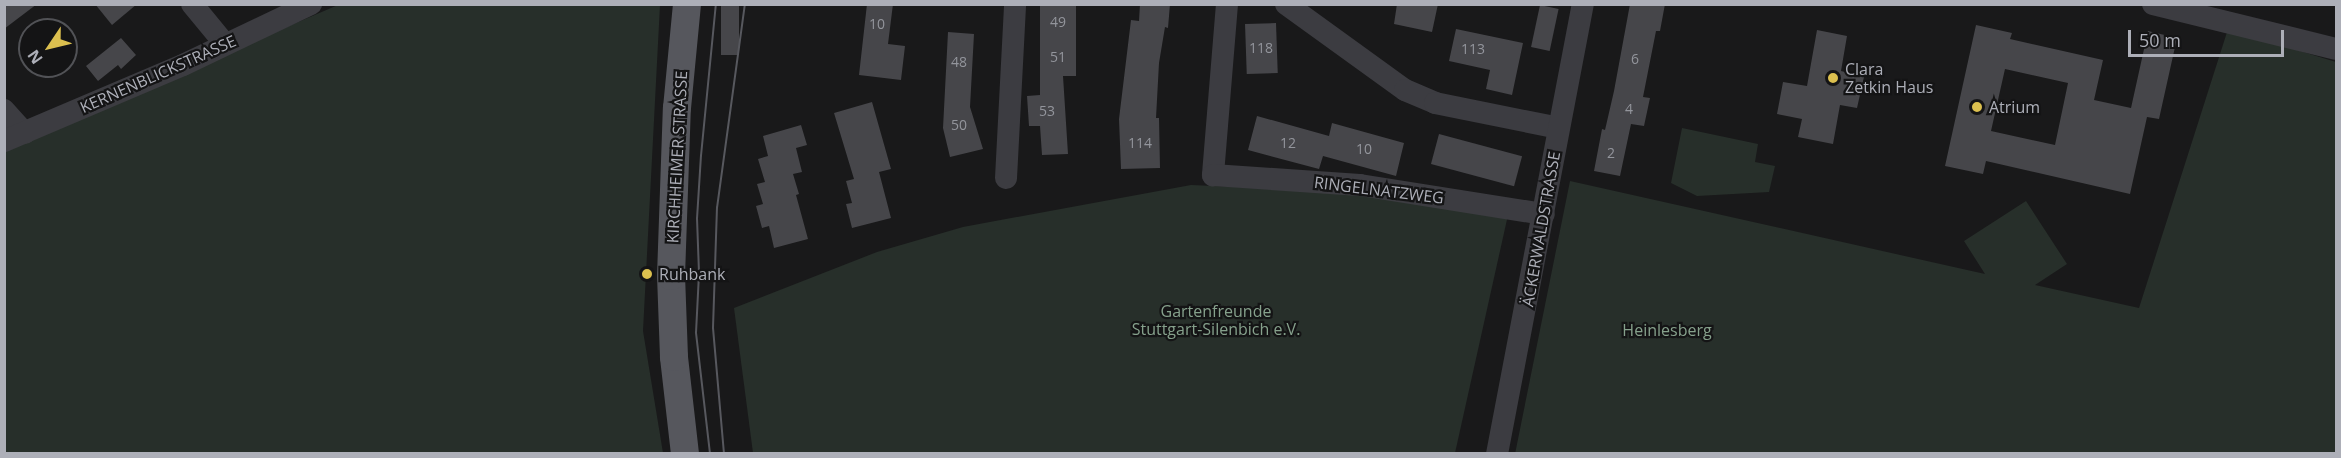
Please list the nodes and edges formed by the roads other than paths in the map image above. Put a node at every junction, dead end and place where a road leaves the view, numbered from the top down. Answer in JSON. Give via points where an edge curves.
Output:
{"nodes":[{"id":1,"x":192,"y":4,"type":"edge"},
{"id":2,"x":310,"y":4,"type":"edge"},
{"id":3,"x":687,"y":4,"type":"edge"},
{"id":4,"x":1015,"y":4,"type":"edge"},
{"id":5,"x":1227,"y":4,"type":"edge"},
{"id":6,"x":1286,"y":4,"type":"edge"},
{"id":7,"x":1583,"y":4,"type":"edge"},
{"id":8,"x":2153,"y":4,"type":"edge"},
{"id":9,"x":225,"y":44,"type":"junction"},
{"id":10,"x":2337,"y":49,"type":"edge"},
{"id":11,"x":4,"y":110,"type":"edge"},
{"id":12,"x":1559,"y":128,"type":"junction"},
{"id":13,"x":15,"y":137,"type":"edge"},
{"id":14,"x":1006,"y":178,"type":"dead end"},
{"id":15,"x":1544,"y":213,"type":"junction"},
{"id":16,"x":686,"y":453,"type":"edge"},
{"id":17,"x":1497,"y":453,"type":"edge"}],
"edges":[{"from":1,"to":9,"type":"street"},
{"from":2,"to":9,"type":"street","name":"KERNENBLICKSTRASSE"},
{"from":3,"to":16,"type":"main road","name":"KIRCHHEIMER STRASSE","via":[[677,108],[671,276],[674,357]]},
{"from":4,"to":14,"type":"street"},
{"from":5,"to":15,"type":"street","name":"RINGELNATZWEG","via":[[1213,165]]},
{"from":6,"to":12,"type":"street","via":[[1405,90],[1436,103]]},
{"from":7,"to":12,"type":"street","name":"ÄCKERWALDSTRASSE"},
{"from":8,"to":10,"type":"street"},
{"from":9,"to":13,"type":"street","name":"KERNENBLICKSTRASSE"},
{"from":11,"to":13,"type":"street"},
{"from":12,"to":15,"type":"street","name":"ÄCKERWALDSTRASSE"},
{"from":15,"to":17,"type":"street","name":"ÄCKERWALDSTRASSE"}]}
